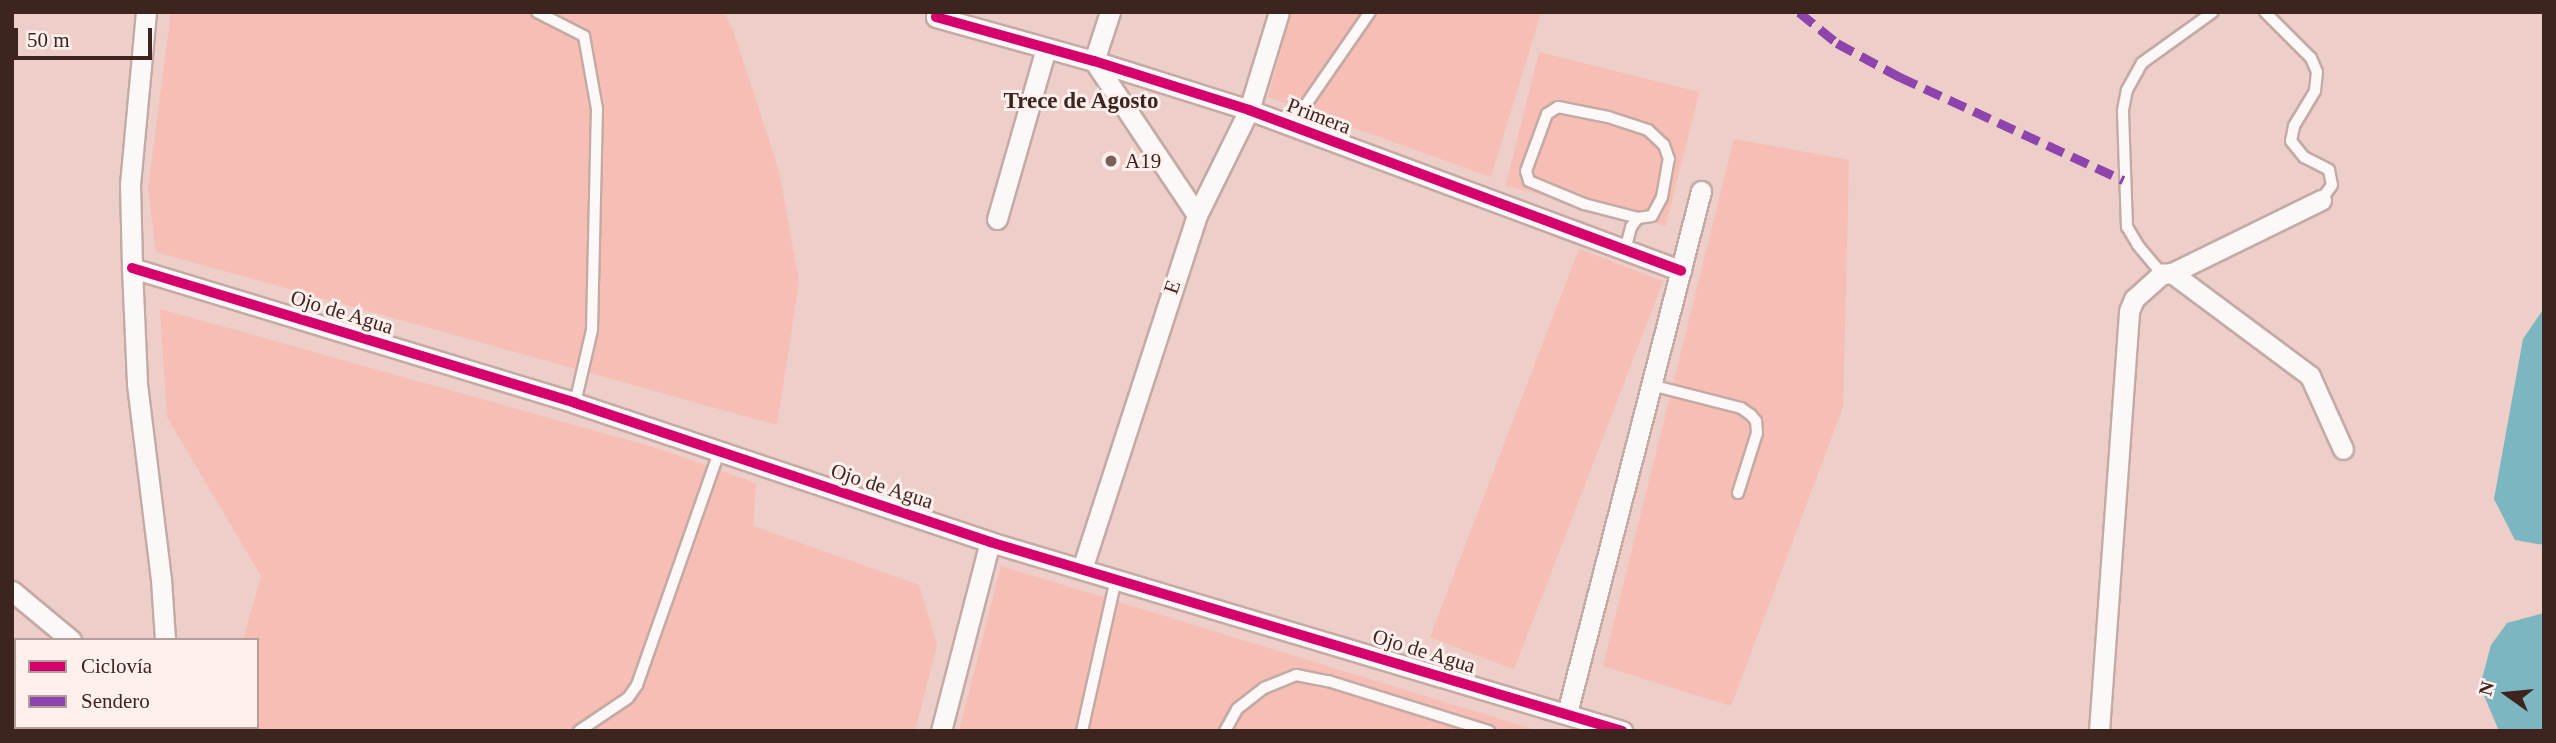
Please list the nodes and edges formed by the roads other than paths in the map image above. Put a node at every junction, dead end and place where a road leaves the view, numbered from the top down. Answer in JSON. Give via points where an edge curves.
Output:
{"nodes":[{"id":1,"x":146,"y":12,"type":"edge"},
{"id":2,"x":537,"y":12,"type":"edge"},
{"id":3,"x":1110,"y":12,"type":"edge"},
{"id":4,"x":1279,"y":12,"type":"edge"},
{"id":5,"x":1370,"y":12,"type":"edge"},
{"id":6,"x":2213,"y":12,"type":"edge"},
{"id":7,"x":2265,"y":12,"type":"edge"},
{"id":8,"x":937,"y":15,"type":"edge"},
{"id":9,"x":1046,"y":48,"type":"junction"},
{"id":10,"x":1094,"y":61,"type":"junction"},
{"id":11,"x":1249,"y":110,"type":"junction"},
{"id":12,"x":1290,"y":126,"type":"junction"},
{"id":13,"x":1701,"y":191,"type":"dead end"},
{"id":14,"x":2321,"y":200,"type":"joint"},
{"id":15,"x":1197,"y":215,"type":"junction"},
{"id":16,"x":1638,"y":218,"type":"junction"},
{"id":17,"x":998,"y":219,"type":"dead end"},
{"id":18,"x":1625,"y":250,"type":"junction"},
{"id":19,"x":132,"y":268,"type":"junction"},
{"id":20,"x":1681,"y":271,"type":"junction"},
{"id":21,"x":2167,"y":274,"type":"junction"},
{"id":22,"x":1651,"y":385,"type":"junction"},
{"id":23,"x":575,"y":403,"type":"junction"},
{"id":24,"x":2343,"y":449,"type":"dead end"},
{"id":25,"x":719,"y":452,"type":"junction"},
{"id":26,"x":1738,"y":493,"type":"dead end"},
{"id":27,"x":990,"y":542,"type":"junction"},
{"id":28,"x":1082,"y":569,"type":"junction"},
{"id":29,"x":1116,"y":579,"type":"junction"},
{"id":30,"x":12,"y":591,"type":"edge"},
{"id":31,"x":69,"y":638,"type":"edge"},
{"id":32,"x":165,"y":638,"type":"edge"},
{"id":33,"x":1567,"y":713,"type":"junction"},
{"id":34,"x":579,"y":731,"type":"edge"},
{"id":35,"x":942,"y":731,"type":"edge"},
{"id":36,"x":1082,"y":731,"type":"edge"},
{"id":37,"x":1225,"y":731,"type":"edge"},
{"id":38,"x":1489,"y":731,"type":"edge"},
{"id":39,"x":1622,"y":731,"type":"edge"},
{"id":40,"x":2099,"y":731,"type":"edge"}],
"edges":[{"from":1,"to":19,"type":"street","via":[[130,184]]},
{"from":2,"to":23,"type":"lane","via":[[584,36],[597,109],[592,330]]},
{"from":3,"to":10,"type":"street"},
{"from":4,"to":11,"type":"street","name":"E"},
{"from":5,"to":12,"type":"lane"},
{"from":6,"to":21,"type":"lane","via":[[2143,63],[2127,90],[2123,110],[2127,227]]},
{"from":7,"to":14,"type":"lane","via":[[2311,58],[2316,72],[2315,90],[2294,126],[2291,141],[2304,157],[2329,170],[2332,185]]},
{"from":8,"to":9,"type":"street","name":"Primera"},
{"from":9,"to":10,"type":"street","name":"Primera"},
{"from":9,"to":17,"type":"street"},
{"from":10,"to":11,"type":"street","name":"Primera"},
{"from":10,"to":15,"type":"street"},
{"from":11,"to":12,"type":"street","name":"Primera"},
{"from":11,"to":15,"type":"street","name":"E"},
{"from":12,"to":18,"type":"street","name":"Primera"},
{"from":13,"to":20,"type":"street"},
{"from":14,"to":21,"type":"street"},
{"from":15,"to":28,"type":"street","name":"E"},
{"from":16,"to":16,"type":"lane","via":[[1584,204],[1529,181],[1526,171],[1547,114],[1558,107],[1608,117],[1648,130],[1664,145],[1669,159],[1662,198],[1652,216]]},
{"from":16,"to":18,"type":"lane"},
{"from":18,"to":20,"type":"street","name":"Primera"},
{"from":19,"to":23,"type":"street","name":"Ojo de Agua"},
{"from":19,"to":32,"type":"street","via":[[137,384]]},
{"from":20,"to":22,"type":"street"},
{"from":21,"to":24,"type":"street","via":[[2310,376]]},
{"from":21,"to":40,"type":"street","via":[[2134,299],[2129,311]]},
{"from":22,"to":26,"type":"lane","via":[[1741,408],[1756,421],[1757,433]]},
{"from":22,"to":33,"type":"street"},
{"from":23,"to":25,"type":"street","name":"Ojo de Agua"},
{"from":25,"to":27,"type":"street","name":"Ojo de Agua"},
{"from":25,"to":34,"type":"lane","via":[[636,685],[628,698]]},
{"from":27,"to":28,"type":"street","name":"Ojo de Agua"},
{"from":27,"to":35,"type":"street"},
{"from":28,"to":29,"type":"street","name":"Ojo de Agua"},
{"from":29,"to":33,"type":"street","name":"Ojo de Agua"},
{"from":29,"to":36,"type":"lane"},
{"from":30,"to":31,"type":"street"},
{"from":33,"to":39,"type":"street","name":"Ojo de Agua"},
{"from":37,"to":38,"type":"lane","via":[[1237,709],[1264,688],[1296,675]]}]}
